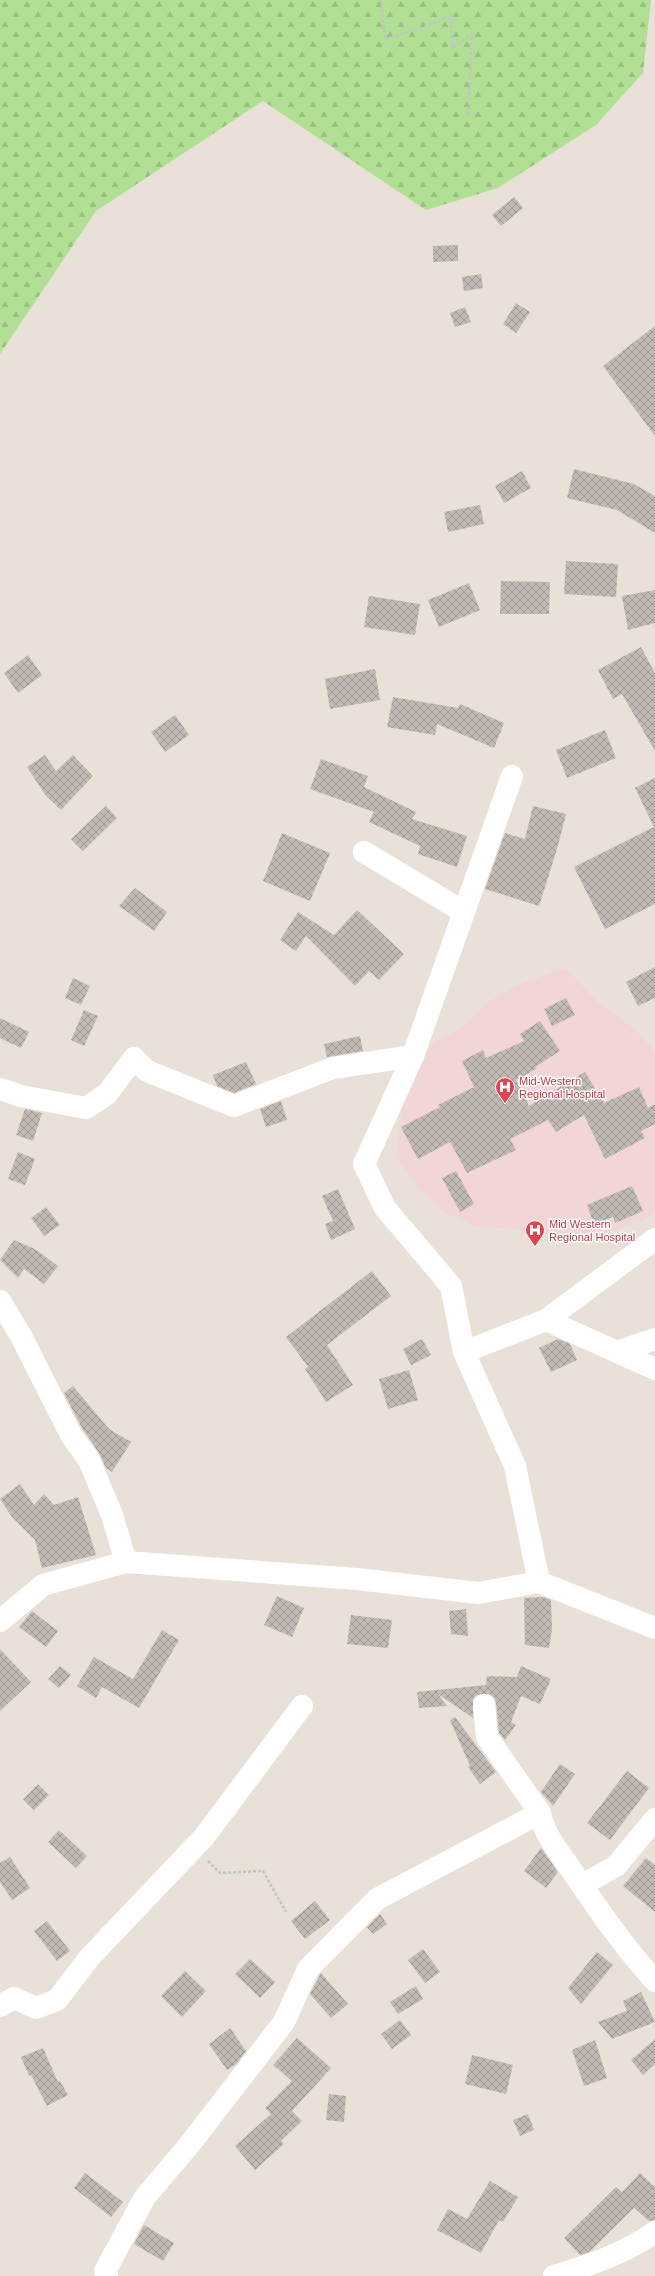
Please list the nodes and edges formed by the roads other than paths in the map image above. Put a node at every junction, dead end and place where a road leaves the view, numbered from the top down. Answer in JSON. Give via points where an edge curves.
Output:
{"nodes":[{"id":1,"x":512,"y":776,"type":"dead end"},
{"id":2,"x":364,"y":852,"type":"dead end"},
{"id":3,"x":464,"y":912,"type":"junction"},
{"id":4,"x":413,"y":1056,"type":"junction"},
{"id":5,"x":0,"y":1088,"type":"edge"},
{"id":6,"x":655,"y":1239,"type":"edge"},
{"id":7,"x":0,"y":1301,"type":"edge"},
{"id":8,"x":546,"y":1320,"type":"junction"},
{"id":9,"x":655,"y":1339,"type":"edge"},
{"id":10,"x":464,"y":1352,"type":"junction"},
{"id":11,"x":617,"y":1352,"type":"junction"},
{"id":12,"x":655,"y":1369,"type":"edge"},
{"id":13,"x":126,"y":1562,"type":"junction"},
{"id":14,"x":539,"y":1582,"type":"junction"},
{"id":15,"x":0,"y":1621,"type":"edge"},
{"id":16,"x":655,"y":1628,"type":"edge"},
{"id":17,"x":484,"y":1705,"type":"dead end"},
{"id":18,"x":302,"y":1706,"type":"dead end"},
{"id":19,"x":540,"y":1813,"type":"junction"},
{"id":20,"x":655,"y":1819,"type":"edge"},
{"id":21,"x":582,"y":1885,"type":"junction"},
{"id":22,"x":655,"y":1981,"type":"edge"},
{"id":23,"x":0,"y":2006,"type":"edge"},
{"id":24,"x":655,"y":2232,"type":"edge"},
{"id":25,"x":107,"y":2276,"type":"edge"},
{"id":26,"x":554,"y":2276,"type":"edge"}],
"edges":[{"from":1,"to":3,"type":"street"},
{"from":2,"to":3,"type":"street"},
{"from":3,"to":4,"type":"street"},
{"from":4,"to":5,"type":"street","via":[[333,1068],[234,1106],[147,1071],[134,1058],[107,1094],[86,1108],[21,1096]]},
{"from":4,"to":10,"type":"street","via":[[364,1164],[385,1208],[451,1286]]},
{"from":6,"to":8,"type":"street"},
{"from":7,"to":13,"type":"street","via":[[21,1336],[71,1435],[89,1460],[112,1516]]},
{"from":8,"to":10,"type":"street"},
{"from":8,"to":11,"type":"street"},
{"from":9,"to":11,"type":"street"},
{"from":10,"to":14,"type":"street","via":[[515,1466]]},
{"from":11,"to":12,"type":"street"},
{"from":13,"to":14,"type":"street","via":[[357,1579],[478,1593]]},
{"from":13,"to":15,"type":"street","via":[[44,1585]]},
{"from":14,"to":16,"type":"street"},
{"from":17,"to":19,"type":"street","via":[[487,1737]]},
{"from":18,"to":23,"type":"street","via":[[194,1848],[89,1958],[56,2000],[36,2008],[14,1998]]},
{"from":19,"to":21,"type":"street","via":[[542,1827]]},
{"from":19,"to":25,"type":"street","via":[[377,1899],[308,1969],[284,2022],[190,2144],[145,2197],[105,2271]]},
{"from":20,"to":21,"type":"street","via":[[616,1866]]},
{"from":21,"to":22,"type":"street","via":[[627,1950]]},
{"from":24,"to":26,"type":"street","via":[[638,2244],[595,2264]]}]}
